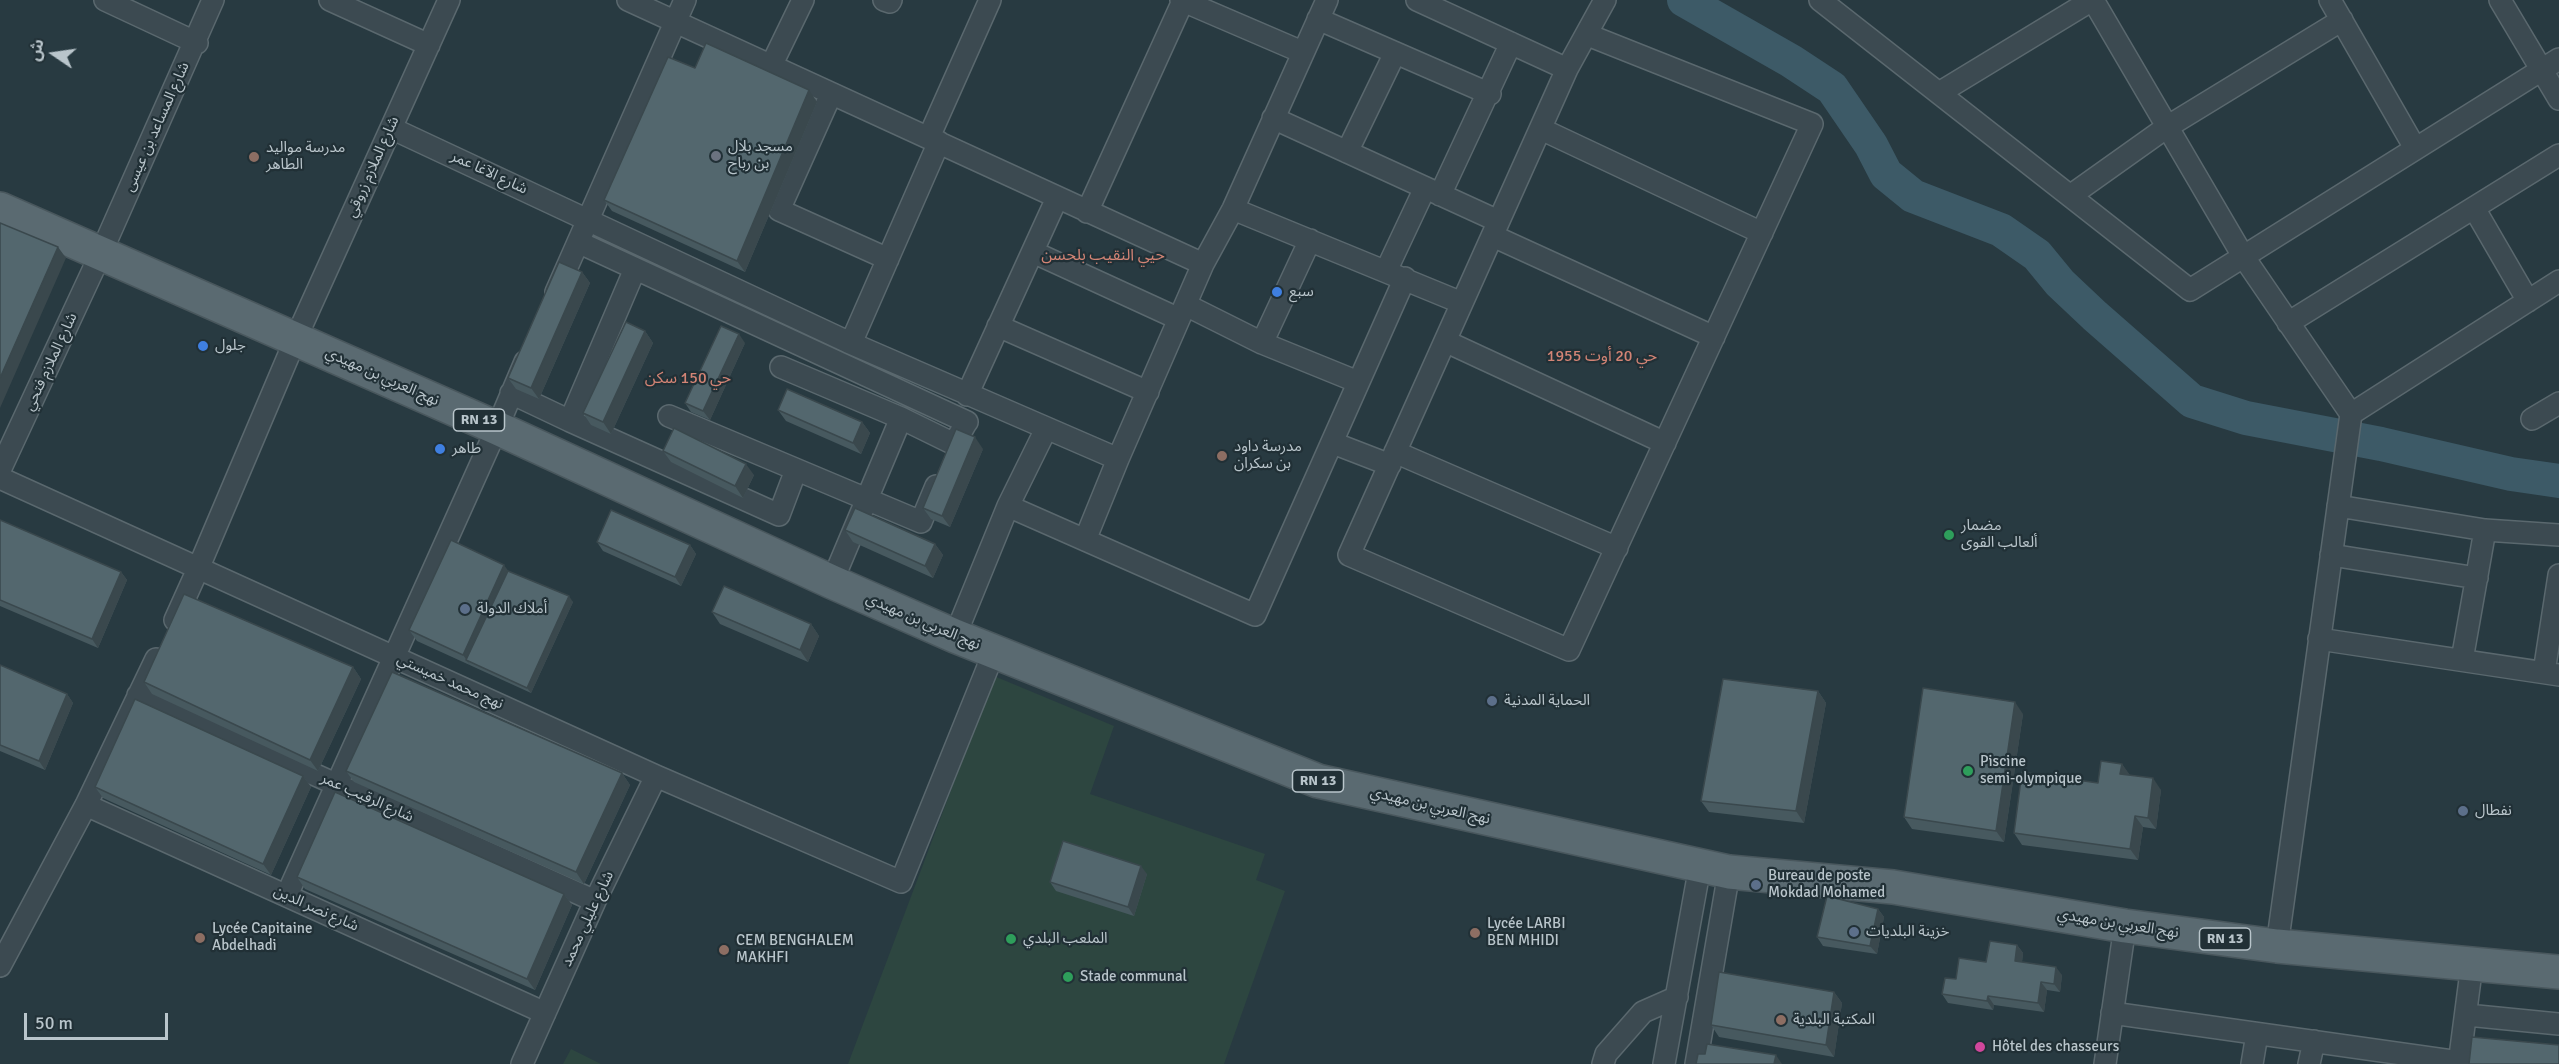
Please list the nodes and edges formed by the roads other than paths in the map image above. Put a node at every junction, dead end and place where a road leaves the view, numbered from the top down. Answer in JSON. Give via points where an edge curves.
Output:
{"nodes":[{"id":1,"x":105,"y":0,"type":"edge"},
{"id":2,"x":213,"y":0,"type":"edge"},
{"id":3,"x":330,"y":0,"type":"edge"},
{"id":4,"x":449,"y":0,"type":"edge"},
{"id":5,"x":628,"y":0,"type":"edge"},
{"id":6,"x":685,"y":0,"type":"edge"},
{"id":7,"x":803,"y":0,"type":"edge"},
{"id":8,"x":884,"y":0,"type":"edge"},
{"id":9,"x":891,"y":0,"type":"edge"},
{"id":10,"x":990,"y":0,"type":"edge"},
{"id":11,"x":1417,"y":0,"type":"edge"},
{"id":12,"x":1605,"y":0,"type":"edge"},
{"id":13,"x":2092,"y":0,"type":"edge"},
{"id":14,"x":2330,"y":0,"type":"edge"},
{"id":15,"x":2500,"y":0,"type":"edge"},
{"id":16,"x":1182,"y":1,"type":"edge"},
{"id":17,"x":1823,"y":1,"type":"edge"},
{"id":18,"x":1322,"y":10,"type":"edge"},
{"id":19,"x":2342,"y":20,"type":"junction"},
{"id":20,"x":676,"y":21,"type":"junction"},
{"id":21,"x":1588,"y":35,"type":"junction"},
{"id":22,"x":196,"y":42,"type":"junction"},
{"id":23,"x":1511,"y":43,"type":"junction"},
{"id":24,"x":429,"y":45,"type":"junction"},
{"id":25,"x":1302,"y":52,"type":"junction"},
{"id":26,"x":1395,"y":53,"type":"junction"},
{"id":27,"x":2550,"y":64,"type":"edge"},
{"id":28,"x":771,"y":66,"type":"junction"},
{"id":29,"x":1567,"y":69,"type":"junction"},
{"id":30,"x":1939,"y":93,"type":"junction"},
{"id":31,"x":831,"y":94,"type":"junction"},
{"id":32,"x":1489,"y":94,"type":"junction"},
{"id":33,"x":2559,"y":99,"type":"edge"},
{"id":34,"x":1273,"y":118,"type":"junction"},
{"id":35,"x":2168,"y":127,"type":"junction"},
{"id":36,"x":391,"y":128,"type":"junction"},
{"id":37,"x":1541,"y":129,"type":"junction"},
{"id":38,"x":934,"y":139,"type":"junction"},
{"id":39,"x":2415,"y":148,"type":"junction"},
{"id":40,"x":1347,"y":152,"type":"junction"},
{"id":41,"x":2559,"y":155,"type":"edge"},
{"id":42,"x":1433,"y":191,"type":"junction"},
{"id":43,"x":2070,"y":196,"type":"junction"},
{"id":44,"x":1057,"y":198,"type":"junction"},
{"id":45,"x":2474,"y":208,"type":"junction"},
{"id":46,"x":0,"y":209,"type":"edge"},
{"id":47,"x":1233,"y":209,"type":"junction"},
{"id":48,"x":1087,"y":212,"type":"junction"},
{"id":49,"x":588,"y":219,"type":"junction"},
{"id":50,"x":1495,"y":229,"type":"junction"},
{"id":51,"x":1762,"y":233,"type":"junction"},
{"id":52,"x":1310,"y":240,"type":"junction"},
{"id":53,"x":578,"y":243,"type":"junction"},
{"id":54,"x":1033,"y":252,"type":"junction"},
{"id":55,"x":101,"y":253,"type":"junction"},
{"id":56,"x":2242,"y":256,"type":"junction"},
{"id":57,"x":888,"y":259,"type":"junction"},
{"id":58,"x":1203,"y":264,"type":"junction"},
{"id":59,"x":636,"y":269,"type":"junction"},
{"id":60,"x":1395,"y":274,"type":"junction"},
{"id":61,"x":2559,"y":281,"type":"edge"},
{"id":62,"x":2528,"y":301,"type":"junction"},
{"id":63,"x":1462,"y":303,"type":"junction"},
{"id":64,"x":549,"y":307,"type":"edge"},
{"id":65,"x":1183,"y":312,"type":"junction"},
{"id":66,"x":2288,"y":323,"type":"junction"},
{"id":67,"x":998,"y":326,"type":"junction"},
{"id":68,"x":296,"y":336,"type":"junction"},
{"id":69,"x":1714,"y":337,"type":"junction"},
{"id":70,"x":535,"y":339,"type":"edge"},
{"id":71,"x":1445,"y":341,"type":"junction"},
{"id":72,"x":851,"y":343,"type":"junction"},
{"id":73,"x":1262,"y":343,"type":"junction"},
{"id":74,"x":781,"y":367,"type":"dead end"},
{"id":75,"x":1358,"y":382,"type":"junction"},
{"id":76,"x":1148,"y":392,"type":"junction"},
{"id":77,"x":511,"y":393,"type":"junction"},
{"id":78,"x":975,"y":398,"type":"junction"},
{"id":79,"x":2559,"y":403,"type":"edge"},
{"id":80,"x":2351,"y":415,"type":"junction"},
{"id":81,"x":669,"y":416,"type":"dead end"},
{"id":82,"x":901,"y":418,"type":"junction"},
{"id":83,"x":2532,"y":418,"type":"dead end"},
{"id":84,"x":570,"y":421,"type":"junction"},
{"id":85,"x":967,"y":422,"type":"junction"},
{"id":86,"x":497,"y":428,"type":"junction"},
{"id":87,"x":1046,"y":429,"type":"junction"},
{"id":88,"x":1333,"y":443,"type":"junction"},
{"id":89,"x":1665,"y":443,"type":"junction"},
{"id":90,"x":954,"y":444,"type":"junction"},
{"id":91,"x":1393,"y":458,"type":"junction"},
{"id":92,"x":1118,"y":459,"type":"junction"},
{"id":93,"x":0,"y":470,"type":"edge"},
{"id":94,"x":796,"y":470,"type":"junction"},
{"id":95,"x":0,"y":478,"type":"edge"},
{"id":96,"x":866,"y":500,"type":"junction"},
{"id":97,"x":1008,"y":506,"type":"junction"},
{"id":98,"x":2338,"y":506,"type":"junction"},
{"id":99,"x":2485,"y":530,"type":"junction"},
{"id":100,"x":2559,"y":535,"type":"edge"},
{"id":101,"x":1085,"y":540,"type":"junction"},
{"id":102,"x":1617,"y":548,"type":"junction"},
{"id":103,"x":2331,"y":555,"type":"junction"},
{"id":104,"x":198,"y":569,"type":"junction"},
{"id":105,"x":2559,"y":575,"type":"edge"},
{"id":106,"x":2477,"y":578,"type":"junction"},
{"id":107,"x":832,"y":582,"type":"junction"},
{"id":108,"x":955,"y":636,"type":"junction"},
{"id":109,"x":2319,"y":639,"type":"junction"},
{"id":110,"x":994,"y":652,"type":"junction"},
{"id":111,"x":394,"y":657,"type":"junction"},
{"id":112,"x":2462,"y":660,"type":"junction"},
{"id":113,"x":2552,"y":674,"type":"edge"},
{"id":114,"x":138,"y":695,"type":"junction"},
{"id":115,"x":656,"y":776,"type":"junction"},
{"id":116,"x":337,"y":785,"type":"junction"},
{"id":117,"x":86,"y":805,"type":"junction"},
{"id":118,"x":1715,"y":869,"type":"junction"},
{"id":119,"x":1893,"y":887,"type":"joint"},
{"id":120,"x":286,"y":896,"type":"junction"},
{"id":121,"x":595,"y":901,"type":"junction"},
{"id":122,"x":2125,"y":926,"type":"junction"},
{"id":123,"x":2277,"y":946,"type":"junction"},
{"id":124,"x":2472,"y":964,"type":"junction"},
{"id":125,"x":0,"y":966,"type":"edge"},
{"id":126,"x":2559,"y":972,"type":"edge"},
{"id":127,"x":1677,"y":997,"type":"junction"},
{"id":128,"x":545,"y":1013,"type":"junction"},
{"id":129,"x":2112,"y":1013,"type":"junction"},
{"id":130,"x":2467,"y":1015,"type":"junction"},
{"id":131,"x":2559,"y":1024,"type":"edge"},
{"id":132,"x":2257,"y":1034,"type":"junction"},
{"id":133,"x":2313,"y":1041,"type":"junction"},
{"id":134,"x":2459,"y":1063,"type":"edge"},
{"id":135,"x":522,"y":1064,"type":"edge"},
{"id":136,"x":1603,"y":1064,"type":"edge"},
{"id":137,"x":1664,"y":1064,"type":"edge"},
{"id":138,"x":1696,"y":1064,"type":"edge"},
{"id":139,"x":2105,"y":1064,"type":"edge"},
{"id":140,"x":2252,"y":1064,"type":"edge"},
{"id":141,"x":2309,"y":1064,"type":"edge"}],
"edges":[{"from":1,"to":22,"type":"street"},
{"from":2,"to":22,"type":"street","name":"شارع المساعد بن عيسى"},
{"from":3,"to":24,"type":"street"},
{"from":4,"to":24,"type":"street","name":"شارع الملازم زروقي"},
{"from":5,"to":20,"type":"street"},
{"from":6,"to":20,"type":"street"},
{"from":7,"to":28,"type":"street"},
{"from":8,"to":9,"type":"street"},
{"from":10,"to":38,"type":"street"},
{"from":11,"to":23,"type":"street"},
{"from":12,"to":21,"type":"street"},
{"from":13,"to":30,"type":"street"},
{"from":13,"to":35,"type":"street"},
{"from":14,"to":19,"type":"street"},
{"from":15,"to":27,"type":"street"},
{"from":16,"to":25,"type":"street"},
{"from":16,"to":48,"type":"street"},
{"from":17,"to":30,"type":"street"},
{"from":18,"to":25,"type":"street"},
{"from":18,"to":26,"type":"street"},
{"from":19,"to":35,"type":"street"},
{"from":19,"to":39,"type":"street"},
{"from":20,"to":28,"type":"street"},
{"from":20,"to":49,"type":"street"},
{"from":21,"to":29,"type":"street"},
{"from":21,"to":51,"type":"street","via":[[1812,124]]},
{"from":22,"to":55,"type":"street","name":"شارع المساعد بن عيسى"},
{"from":23,"to":29,"type":"street"},
{"from":23,"to":32,"type":"street"},
{"from":24,"to":36,"type":"street","name":"شارع الملازم زروقي"},
{"from":25,"to":34,"type":"street"},
{"from":26,"to":32,"type":"street"},
{"from":26,"to":40,"type":"street"},
{"from":27,"to":33,"type":"street"},
{"from":27,"to":39,"type":"street"},
{"from":28,"to":31,"type":"street"},
{"from":29,"to":37,"type":"street"},
{"from":30,"to":43,"type":"street"},
{"from":31,"to":38,"type":"street"},
{"from":31,"to":57,"type":"street","via":[[778,210]]},
{"from":32,"to":42,"type":"street"},
{"from":34,"to":40,"type":"street"},
{"from":34,"to":47,"type":"street"},
{"from":35,"to":43,"type":"street"},
{"from":35,"to":56,"type":"street"},
{"from":36,"to":49,"type":"street","name":"شارع الآغا عمر"},
{"from":36,"to":68,"type":"street","name":"شارع الملازم زروقي"},
{"from":37,"to":50,"type":"street"},
{"from":37,"to":51,"type":"street"},
{"from":38,"to":44,"type":"street"},
{"from":38,"to":57,"type":"street"},
{"from":39,"to":56,"type":"street"},
{"from":40,"to":42,"type":"street"},
{"from":41,"to":45,"type":"street"},
{"from":42,"to":50,"type":"street"},
{"from":42,"to":60,"type":"street"},
{"from":43,"to":56,"type":"street","via":[[2190,290]]},
{"from":44,"to":48,"type":"street"},
{"from":44,"to":54,"type":"street"},
{"from":45,"to":62,"type":"street"},
{"from":45,"to":66,"type":"street"},
{"from":46,"to":55,"type":"main road","name":"نهج العربي بن مهيدي","number":"RN 13"},
{"from":47,"to":52,"type":"street"},
{"from":47,"to":58,"type":"street"},
{"from":48,"to":58,"type":"street"},
{"from":49,"to":53,"type":"street"},
{"from":49,"to":72,"type":"street","name":"شارع الآغا عمر"},
{"from":50,"to":63,"type":"street"},
{"from":50,"to":69,"type":"street"},
{"from":51,"to":69,"type":"street"},
{"from":52,"to":60,"type":"street"},
{"from":52,"to":73,"type":"street"},
{"from":53,"to":59,"type":"street"},
{"from":53,"to":64,"type":"street"},
{"from":54,"to":65,"type":"street"},
{"from":54,"to":67,"type":"street"},
{"from":55,"to":68,"type":"main road","name":"نهج العربي بن مهيدي","number":"RN 13"},
{"from":55,"to":93,"type":"street","name":"شارع الملازم فتحي"},
{"from":56,"to":66,"type":"street"},
{"from":57,"to":72,"type":"street"},
{"from":58,"to":65,"type":"street"},
{"from":59,"to":84,"type":"street"},
{"from":59,"to":85,"type":"street"},
{"from":60,"to":63,"type":"street"},
{"from":60,"to":75,"type":"street"},
{"from":61,"to":62,"type":"street"},
{"from":62,"to":80,"type":"street"},
{"from":63,"to":71,"type":"street"},
{"from":65,"to":73,"type":"street"},
{"from":65,"to":76,"type":"street"},
{"from":66,"to":80,"type":"street"},
{"from":67,"to":76,"type":"street"},
{"from":67,"to":78,"type":"street"},
{"from":68,"to":86,"type":"main road","name":"نهج العربي بن مهيدي","number":"RN 13"},
{"from":68,"to":104,"type":"street","name":"شارع الملازم زروقي"},
{"from":69,"to":89,"type":"street"},
{"from":70,"to":77,"type":"street"},
{"from":71,"to":89,"type":"street"},
{"from":71,"to":91,"type":"street"},
{"from":72,"to":78,"type":"street","name":"شارع الآغا عمر"},
{"from":73,"to":75,"type":"street"},
{"from":74,"to":82,"type":"street"},
{"from":75,"to":88,"type":"street"},
{"from":76,"to":92,"type":"street"},
{"from":77,"to":84,"type":"street"},
{"from":77,"to":86,"type":"street"},
{"from":78,"to":85,"type":"street"},
{"from":78,"to":87,"type":"street","name":"شارع الآغا عمر"},
{"from":79,"to":83,"type":"street"},
{"from":80,"to":98,"type":"street"},
{"from":81,"to":94,"type":"street"},
{"from":82,"to":90,"type":"street"},
{"from":82,"to":96,"type":"street"},
{"from":84,"to":94,"type":"street","via":[[779,515]]},
{"from":85,"to":90,"type":"street"},
{"from":86,"to":107,"type":"main road","name":"نهج العربي بن مهيدي","number":"RN 13"},
{"from":86,"to":111,"type":"street"},
{"from":87,"to":92,"type":"street","name":"شارع الآغا عمر"},
{"from":87,"to":97,"type":"street"},
{"from":88,"to":91,"type":"street"},
{"from":88,"to":101,"type":"street","via":[[1255,615]]},
{"from":89,"to":102,"type":"street"},
{"from":90,"to":96,"type":"street","via":[[921,522]]},
{"from":91,"to":102,"type":"street"},
{"from":91,"to":102,"type":"street","via":[[1348,555],[1569,650]]},
{"from":92,"to":101,"type":"street"},
{"from":94,"to":96,"type":"street"},
{"from":95,"to":104,"type":"street","name":"نهج محمد خميستي"},
{"from":96,"to":107,"type":"street"},
{"from":97,"to":101,"type":"street"},
{"from":97,"to":108,"type":"street"},
{"from":98,"to":99,"type":"street"},
{"from":98,"to":103,"type":"street"},
{"from":99,"to":100,"type":"street"},
{"from":99,"to":106,"type":"street"},
{"from":103,"to":106,"type":"street"},
{"from":103,"to":109,"type":"street"},
{"from":104,"to":111,"type":"street","name":"نهج محمد خميستي"},
{"from":104,"to":114,"type":"street","name":"شارع الملازم زروقي"},
{"from":105,"to":113,"type":"street"},
{"from":106,"to":112,"type":"street"},
{"from":107,"to":108,"type":"main road","name":"نهج العربي بن مهيدي","number":"RN 13"},
{"from":108,"to":110,"type":"main road","name":"نهج العربي بن مهيدي","number":"RN 13"},
{"from":109,"to":112,"type":"street"},
{"from":109,"to":123,"type":"street"},
{"from":110,"to":115,"type":"street","name":"نهج محمد خميستي","via":[[901,882]]},
{"from":110,"to":118,"type":"main road","name":"نهج العربي بن مهيدي","number":"RN 13","via":[[1318,781]]},
{"from":111,"to":115,"type":"street","name":"نهج محمد خميستي"},
{"from":111,"to":116,"type":"street"},
{"from":112,"to":113,"type":"street"},
{"from":114,"to":116,"type":"street","name":"شارع الرقيب عمر"},
{"from":114,"to":117,"type":"street","name":"شارع الملازم زروقي"},
{"from":115,"to":121,"type":"street","name":"شارع عليلي محمد"},
{"from":116,"to":120,"type":"street"},
{"from":116,"to":121,"type":"street","name":"شارع الرقيب عمر"},
{"from":117,"to":120,"type":"street","name":"شارع نصر الدين"},
{"from":117,"to":125,"type":"street","name":"شارع الملازم زروقي"},
{"from":118,"to":119,"type":"main road","name":"نهج العربي بن مهيدي","number":"RN 13"},
{"from":118,"to":127,"type":"street"},
{"from":118,"to":138,"type":"street"},
{"from":119,"to":122,"type":"main road","name":"نهح العربي بن مهيدي","number":"RN 13"},
{"from":120,"to":128,"type":"street","name":"شارع نصر الدين"},
{"from":121,"to":128,"type":"street","name":"شارع عليلي محمد"},
{"from":122,"to":123,"type":"main road","name":"نهح العربي بن مهيدي","number":"RN 13"},
{"from":122,"to":129,"type":"street"},
{"from":123,"to":124,"type":"main road","name":"نهح العربي بن مهيدي","number":"RN 13"},
{"from":124,"to":126,"type":"main road","name":"نهح العربي بن مهيدي","number":"RN 13"},
{"from":124,"to":130,"type":"street"},
{"from":127,"to":136,"type":"street","via":[[1643,1012],[1605,1054]]},
{"from":127,"to":137,"type":"street"},
{"from":128,"to":135,"type":"street","name":"شارع عليلي محمد"},
{"from":129,"to":132,"type":"street"},
{"from":129,"to":139,"type":"street"},
{"from":130,"to":131,"type":"street"},
{"from":130,"to":134,"type":"street"},
{"from":132,"to":133,"type":"street"},
{"from":132,"to":140,"type":"street"},
{"from":133,"to":134,"type":"street"},
{"from":133,"to":141,"type":"street"}]}
